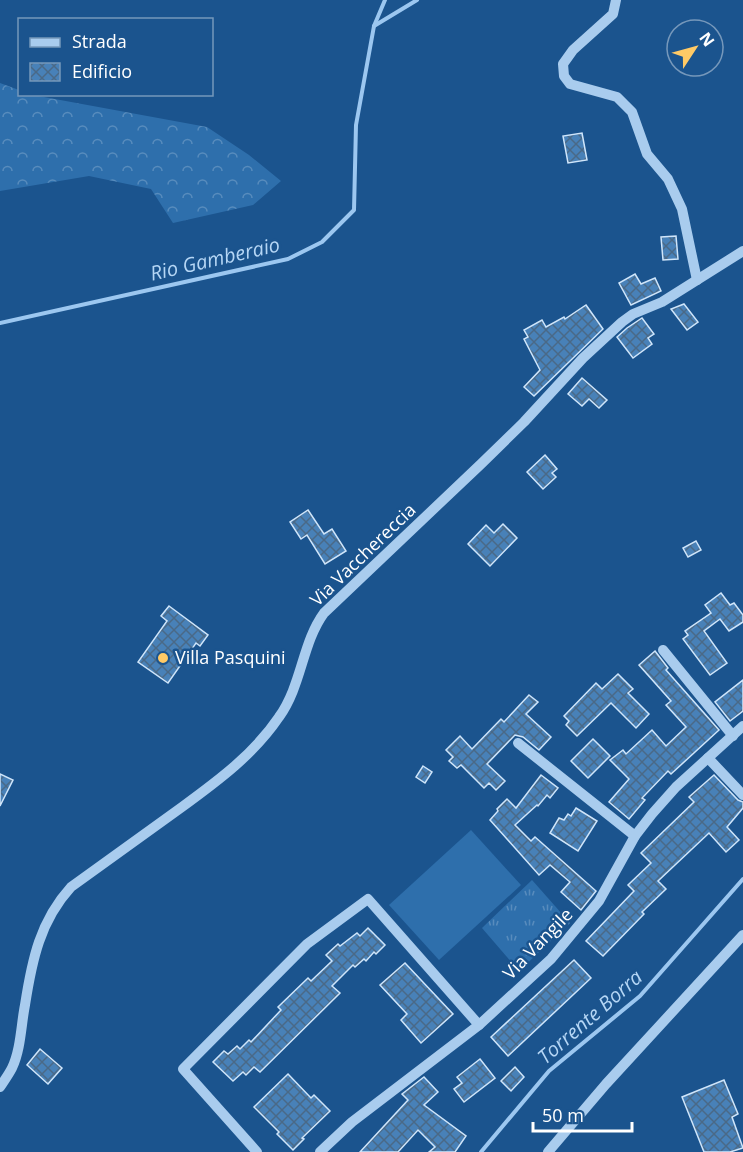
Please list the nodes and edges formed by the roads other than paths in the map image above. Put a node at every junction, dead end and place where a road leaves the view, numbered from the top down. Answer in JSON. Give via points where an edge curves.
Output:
{"nodes":[{"id":1,"x":616,"y":0,"type":"edge"},
{"id":2,"x":743,"y":251,"type":"edge"},
{"id":3,"x":697,"y":280,"type":"junction"},
{"id":4,"x":663,"y":650,"type":"dead end"},
{"id":5,"x":743,"y":726,"type":"edge"},
{"id":6,"x":732,"y":736,"type":"junction"},
{"id":7,"x":518,"y":743,"type":"dead end"},
{"id":8,"x":708,"y":758,"type":"junction"},
{"id":9,"x":743,"y":795,"type":"edge"},
{"id":10,"x":635,"y":836,"type":"junction"},
{"id":11,"x":743,"y":935,"type":"edge"},
{"id":12,"x":479,"y":1025,"type":"junction"},
{"id":13,"x":0,"y":1087,"type":"edge"},
{"id":14,"x":321,"y":1151,"type":"edge"},
{"id":15,"x":257,"y":1152,"type":"edge"},
{"id":16,"x":548,"y":1152,"type":"edge"}],
"edges":[{"from":1,"to":3,"type":"street","via":[[613,14],[563,64],[564,76],[570,84],[617,98],[632,112],[647,154],[668,178],[682,209]]},
{"from":2,"to":3,"type":"street","name":"Via Vacchereccia"},
{"from":3,"to":13,"type":"street","name":"Via Vacchereccia","via":[[622,322],[481,464],[324,613],[315,626],[291,698],[264,738],[238,764],[71,887],[59,900],[39,940],[15,1060]]},
{"from":4,"to":6,"type":"street"},
{"from":5,"to":6,"type":"street","name":"Via Vangile"},
{"from":6,"to":8,"type":"street","name":"Via Vangile"},
{"from":7,"to":10,"type":"street"},
{"from":8,"to":9,"type":"street"},
{"from":8,"to":10,"type":"street","name":"Via Vangile","via":[[664,799]]},
{"from":10,"to":12,"type":"street","name":"Via Vangile","via":[[599,901],[567,942]]},
{"from":11,"to":16,"type":"street"},
{"from":12,"to":14,"type":"street","name":"Via Vangile","via":[[352,1122]]},
{"from":12,"to":15,"type":"street","via":[[368,899],[307,944],[183,1069]]}]}
